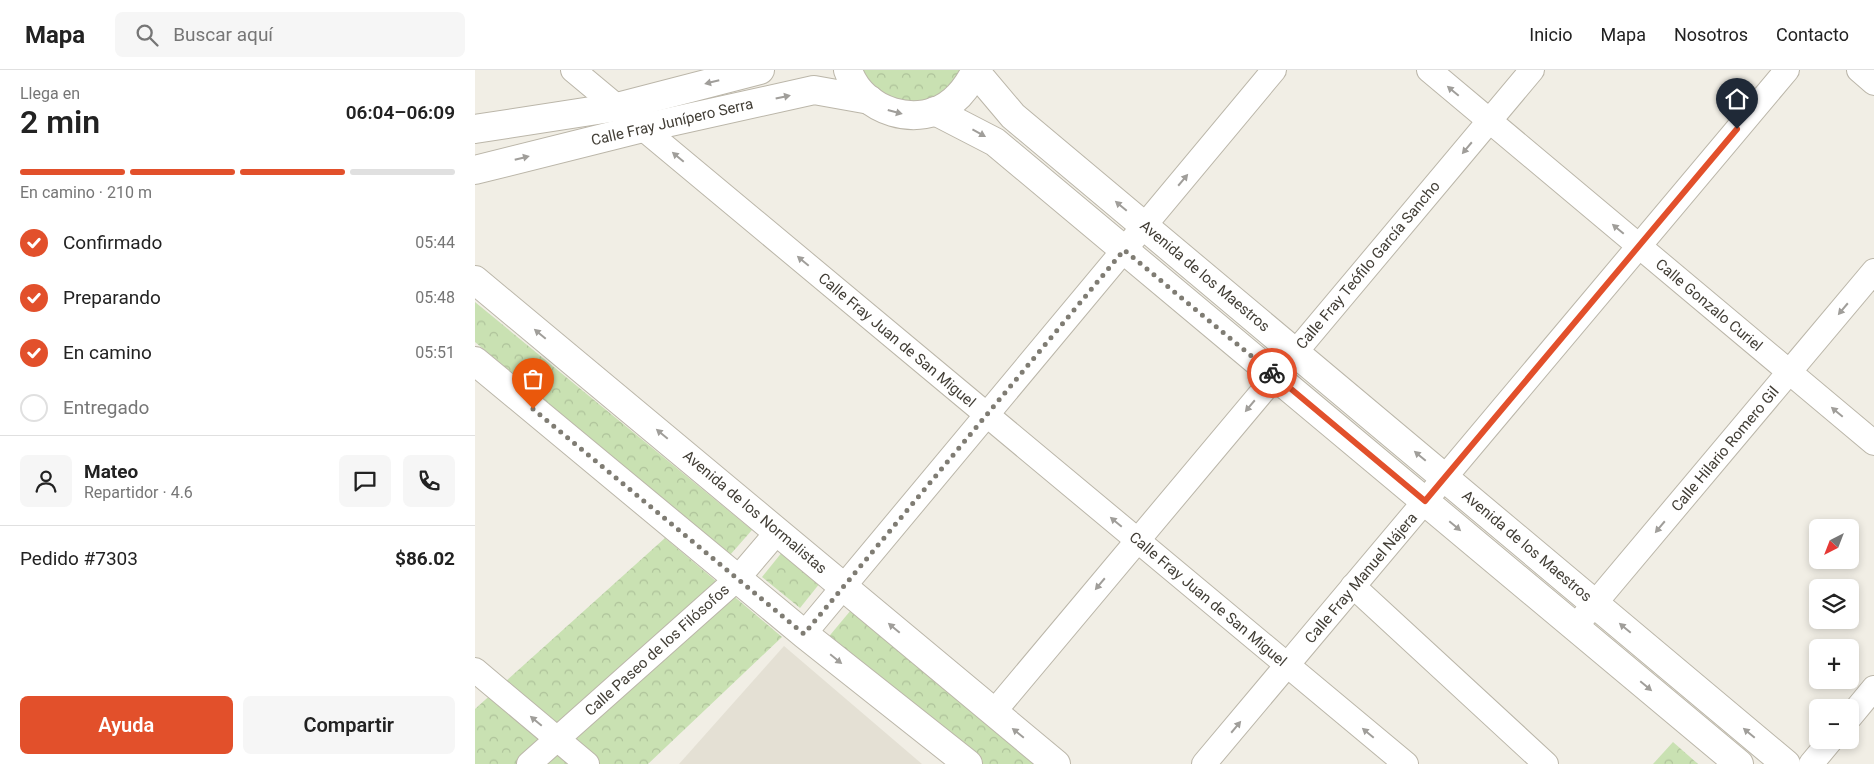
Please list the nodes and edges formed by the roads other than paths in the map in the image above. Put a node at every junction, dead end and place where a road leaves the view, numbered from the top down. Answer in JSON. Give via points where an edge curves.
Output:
{"nodes":[{"id":1,"x":573,"y":70,"type":"edge"},
{"id":2,"x":760,"y":70,"type":"edge"},
{"id":3,"x":849,"y":70,"type":"edge"},
{"id":4,"x":1274,"y":70,"type":"edge"},
{"id":5,"x":1429,"y":70,"type":"edge"},
{"id":6,"x":1532,"y":70,"type":"edge"},
{"id":7,"x":1787,"y":70,"type":"edge"},
{"id":8,"x":1859,"y":70,"type":"edge"},
{"id":9,"x":975,"y":71,"type":"edge"},
{"id":10,"x":1874,"y":83,"type":"edge"},
{"id":11,"x":870,"y":100,"type":"junction"},
{"id":12,"x":617,"y":107,"type":"junction"},
{"id":13,"x":935,"y":112,"type":"junction"},
{"id":14,"x":1489,"y":121,"type":"junction"},
{"id":15,"x":475,"y":128,"type":"edge"},
{"id":16,"x":643,"y":128,"type":"junction"},
{"id":17,"x":475,"y":170,"type":"edge"},
{"id":18,"x":1145,"y":226,"type":"junction"},
{"id":19,"x":1639,"y":246,"type":"junction"},
{"id":20,"x":1124,"y":250,"type":"junction"},
{"id":21,"x":1874,"y":271,"type":"edge"},
{"id":22,"x":475,"y":280,"type":"edge"},
{"id":23,"x":1295,"y":352,"type":"junction"},
{"id":24,"x":475,"y":360,"type":"edge"},
{"id":25,"x":1789,"y":372,"type":"junction"},
{"id":26,"x":1275,"y":376,"type":"junction"},
{"id":27,"x":987,"y":415,"type":"junction"},
{"id":28,"x":1874,"y":443,"type":"edge"},
{"id":29,"x":1445,"y":478,"type":"junction"},
{"id":30,"x":1425,"y":501,"type":"junction"},
{"id":31,"x":778,"y":531,"type":"junction"},
{"id":32,"x":1137,"y":540,"type":"junction"},
{"id":33,"x":738,"y":578,"type":"junction"},
{"id":34,"x":844,"y":586,"type":"junction"},
{"id":35,"x":1353,"y":586,"type":"junction"},
{"id":36,"x":1595,"y":604,"type":"junction"},
{"id":37,"x":1575,"y":627,"type":"junction"},
{"id":38,"x":804,"y":634,"type":"junction"},
{"id":39,"x":1287,"y":665,"type":"junction"},
{"id":40,"x":475,"y":670,"type":"edge"},
{"id":41,"x":1874,"y":688,"type":"edge"},
{"id":42,"x":1859,"y":706,"type":"edge"},
{"id":43,"x":993,"y":712,"type":"junction"},
{"id":44,"x":557,"y":739,"type":"junction"},
{"id":45,"x":1824,"y":749,"type":"edge"},
{"id":46,"x":529,"y":764,"type":"edge"},
{"id":47,"x":587,"y":764,"type":"edge"},
{"id":48,"x":968,"y":764,"type":"edge"},
{"id":49,"x":1056,"y":764,"type":"edge"},
{"id":50,"x":1205,"y":764,"type":"edge"},
{"id":51,"x":1406,"y":764,"type":"edge"},
{"id":52,"x":1546,"y":764,"type":"edge"},
{"id":53,"x":1739,"y":764,"type":"edge"},
{"id":54,"x":1786,"y":764,"type":"edge"},
{"id":55,"x":1811,"y":764,"type":"edge"}],
"edges":[{"from":1,"to":12,"type":"street","name":"Calle Fray Juan de San Miguel"},
{"from":2,"to":12,"type":"street","name":"Calle Fray Junípero Serra","one_way":true},
{"from":3,"to":11,"type":"street","via":[[858,89]]},
{"from":18,"to":4,"type":"street","one_way":true},
{"from":14,"to":5,"type":"street","name":"Calle Gonzalo Curiel","one_way":true},
{"from":6,"to":14,"type":"street","name":"Calle Fray Teófilo García Sancho"},
{"from":7,"to":19,"type":"street","name":"Calle Fray Manuel Nájera"},
{"from":8,"to":10,"type":"street"},
{"from":9,"to":13,"type":"street","via":[[966,88]]},
{"from":18,"to":9,"type":"street","name":"Avenida de los Maestros","one_way":true,"via":[[1013,116]]},
{"from":11,"to":13,"type":"street","one_way":true,"via":[[900,114],[916,116]]},
{"from":16,"to":11,"type":"street","name":"Calle Fray Junípero Serra","one_way":true,"via":[[814,90]]},
{"from":12,"to":15,"type":"street","name":"Calle Fray Junípero Serra"},
{"from":12,"to":16,"type":"street","name":"Calle Fray Juan de San Miguel"},
{"from":13,"to":20,"type":"street","name":"Avenida de los Maestros","one_way":true,"via":[[995,142]]},
{"from":19,"to":14,"type":"street","name":"Calle Gonzalo Curiel","one_way":true},
{"from":14,"to":23,"type":"street","name":"Calle Fray Teófilo García Sancho","one_way":true},
{"from":17,"to":16,"type":"street","name":"Calle Fray Junípero Serra","one_way":true},
{"from":27,"to":16,"type":"street","name":"Calle Fray Juan de San Miguel","one_way":true},
{"from":18,"to":20,"type":"street"},
{"from":18,"to":23,"type":"street","name":"Avenida de los Maestros"},
{"from":19,"to":25,"type":"street","name":"Calle Gonzalo Curiel"},
{"from":19,"to":29,"type":"street","name":"Calle Fray Manuel Nájera"},
{"from":20,"to":26,"type":"street","name":"Avenida de los Maestros"},
{"from":20,"to":27,"type":"street"},
{"from":21,"to":25,"type":"street","name":"Calle Hilario Romero Gil","one_way":true},
{"from":31,"to":22,"type":"street","name":"Avenida de los Normalistas","one_way":true},
{"from":23,"to":26,"type":"street","name":"Calle Fray Teófilo García Sancho"},
{"from":29,"to":23,"type":"street","name":"Avenida de los Maestros","one_way":true},
{"from":24,"to":33,"type":"street"},
{"from":28,"to":25,"type":"street","name":"Calle Gonzalo Curiel","one_way":true},
{"from":25,"to":36,"type":"street","name":"Calle Hilario Romero Gil","one_way":true},
{"from":26,"to":30,"type":"street","name":"Avenida de los Maestros"},
{"from":26,"to":32,"type":"street","name":"Calle Fray Teófilo García Sancho","one_way":true},
{"from":32,"to":27,"type":"street","name":"Calle Fray Juan de San Miguel","one_way":true},
{"from":27,"to":34,"type":"street"},
{"from":29,"to":30,"type":"street","name":"Calle Fray Manuel Nájera"},
{"from":29,"to":36,"type":"street","name":"Avenida de los Maestros"},
{"from":30,"to":35,"type":"street","name":"Calle Fray Manuel Nájera"},
{"from":30,"to":37,"type":"street","name":"Avenida de los Maestros","one_way":true},
{"from":31,"to":33,"type":"street","name":"Calle Paseo de los Filósofos"},
{"from":31,"to":34,"type":"street","name":"Avenida de los Normalistas"},
{"from":32,"to":39,"type":"street","name":"Calle Fray Juan de San Miguel"},
{"from":32,"to":43,"type":"street","name":"Calle Fray Teófilo García Sancho","one_way":true},
{"from":33,"to":38,"type":"street"},
{"from":33,"to":44,"type":"street","name":"Calle Paseo de los Filósofos"},
{"from":34,"to":38,"type":"street"},
{"from":43,"to":34,"type":"street","name":"Avenida de los Normalistas","one_way":true},
{"from":35,"to":39,"type":"street","name":"Calle Fray Manuel Nájera"},
{"from":35,"to":52,"type":"street"},
{"from":36,"to":37,"type":"street","name":"Calle Hilario Romero Gil"},
{"from":54,"to":36,"type":"street","name":"Avenida de los Maestros","one_way":true},
{"from":37,"to":53,"type":"street","name":"Avenida de los Maestros","one_way":true},
{"from":38,"to":48,"type":"street","one_way":true},
{"from":50,"to":39,"type":"street","name":"Calle Fray Manuel Nájera","one_way":true},
{"from":51,"to":39,"type":"street","name":"Calle Fray Juan de San Miguel","one_way":true},
{"from":44,"to":40,"type":"street","one_way":true},
{"from":41,"to":42,"type":"street"},
{"from":49,"to":43,"type":"street","name":"Avenida de los Normalistas","one_way":true},
{"from":44,"to":46,"type":"street","name":"Calle Paseo de los Filósofos"},
{"from":44,"to":47,"type":"street"},
{"from":45,"to":55,"type":"street"}]}
